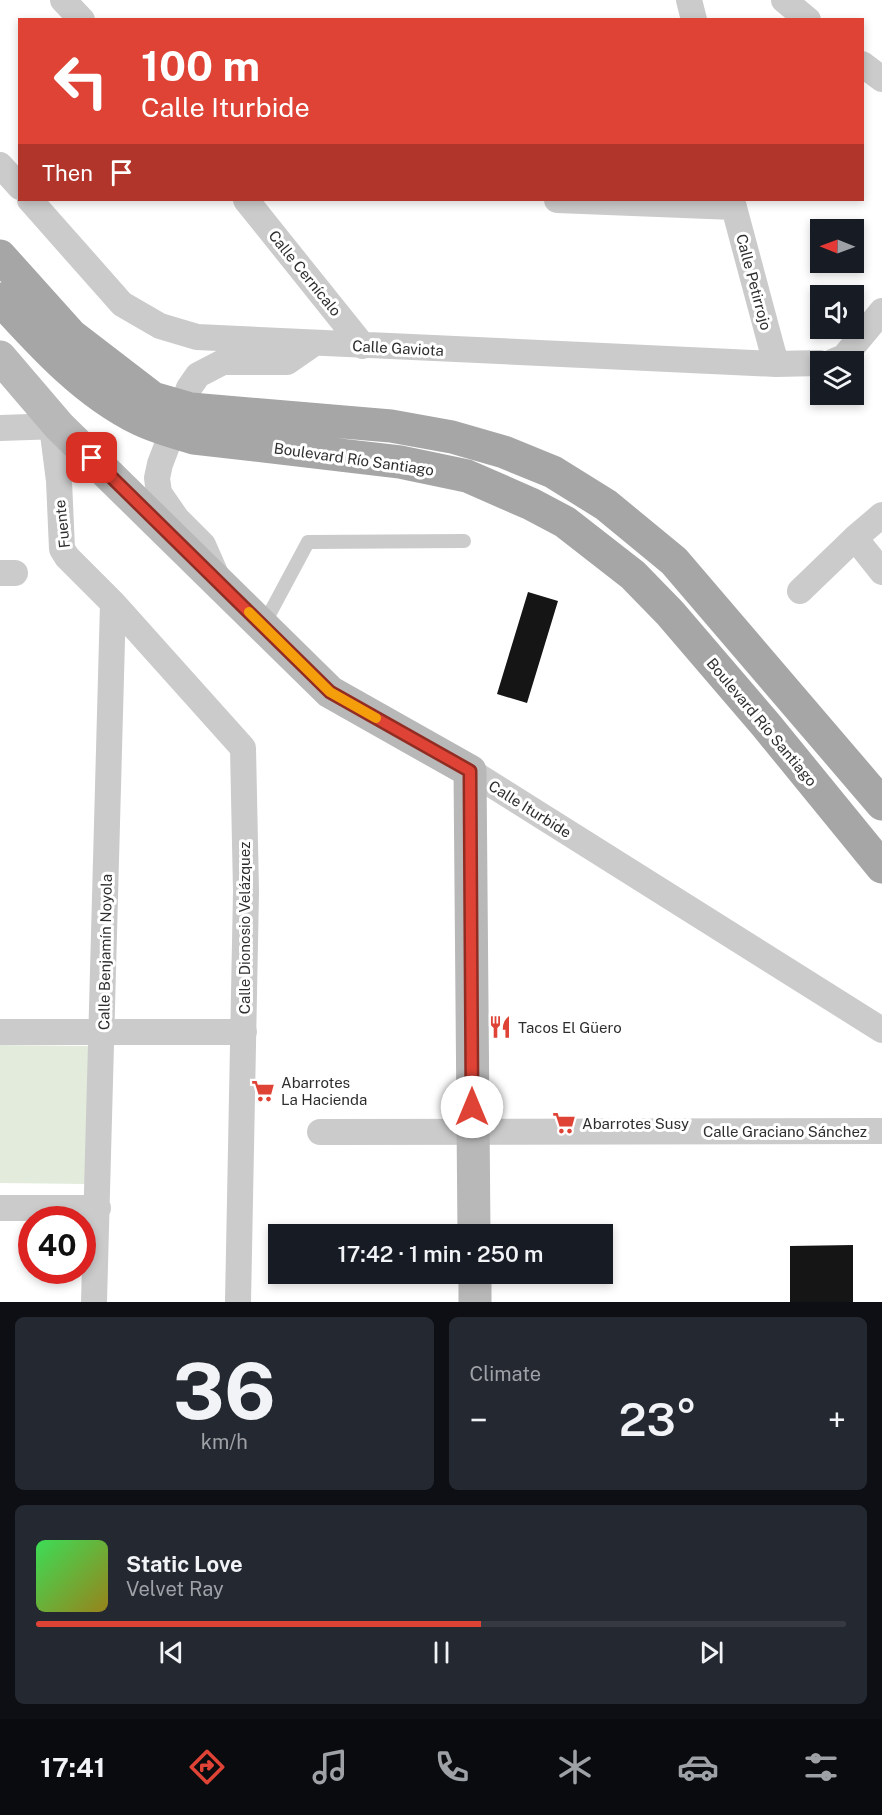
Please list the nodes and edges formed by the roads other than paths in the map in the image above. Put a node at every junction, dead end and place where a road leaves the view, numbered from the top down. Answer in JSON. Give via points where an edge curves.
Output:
{"nodes":[{"id":1,"x":63,"y":0,"type":"edge"},
{"id":2,"x":689,"y":0,"type":"edge"},
{"id":3,"x":784,"y":0,"type":"edge"},
{"id":4,"x":80,"y":18,"type":"edge"},
{"id":5,"x":694,"y":18,"type":"edge"},
{"id":6,"x":806,"y":18,"type":"edge"},
{"id":7,"x":864,"y":65,"type":"edge"},
{"id":8,"x":882,"y":79,"type":"edge"},
{"id":9,"x":0,"y":165,"type":"edge"},
{"id":10,"x":18,"y":185,"type":"edge"},
{"id":11,"x":31,"y":201,"type":"edge"},
{"id":12,"x":247,"y":201,"type":"edge"},
{"id":13,"x":616,"y":201,"type":"edge"},
{"id":14,"x":733,"y":203,"type":"edge"},
{"id":15,"x":0,"y":256,"type":"edge"},
{"id":16,"x":0,"y":299,"type":"edge"},
{"id":17,"x":882,"y":311,"type":"edge"},
{"id":18,"x":313,"y":344,"type":"junction"},
{"id":19,"x":363,"y":346,"type":"junction"},
{"id":20,"x":849,"y":351,"type":"edge"},
{"id":21,"x":0,"y":357,"type":"edge"},
{"id":22,"x":810,"y":363,"type":"edge"},
{"id":23,"x":776,"y":364,"type":"junction"},
{"id":24,"x":56,"y":426,"type":"junction"},
{"id":25,"x":0,"y":428,"type":"edge"},
{"id":26,"x":882,"y":514,"type":"edge"},
{"id":27,"x":855,"y":538,"type":"junction"},
{"id":28,"x":464,"y":541,"type":"dead end"},
{"id":29,"x":882,"y":572,"type":"edge"},
{"id":30,"x":221,"y":584,"type":"junction"},
{"id":31,"x":800,"y":591,"type":"dead end"},
{"id":32,"x":113,"y":603,"type":"junction"},
{"id":33,"x":263,"y":626,"type":"junction"},
{"id":34,"x":470,"y":771,"type":"junction"},
{"id":35,"x":882,"y":804,"type":"edge"},
{"id":36,"x":882,"y":867,"type":"edge"},
{"id":37,"x":882,"y":1030,"type":"edge"},
{"id":38,"x":0,"y":1032,"type":"edge"},
{"id":39,"x":103,"y":1032,"type":"junction"},
{"id":40,"x":244,"y":1032,"type":"junction"},
{"id":41,"x":472,"y":1131,"type":"junction"},
{"id":42,"x":882,"y":1131,"type":"edge"},
{"id":43,"x":320,"y":1132,"type":"dead end"},
{"id":44,"x":0,"y":1208,"type":"edge"},
{"id":45,"x":98,"y":1208,"type":"junction"},
{"id":46,"x":474,"y":1224,"type":"edge"},
{"id":47,"x":475,"y":1284,"type":"edge"},
{"id":48,"x":94,"y":1302,"type":"edge"},
{"id":49,"x":238,"y":1302,"type":"edge"},
{"id":50,"x":475,"y":1302,"type":"edge"}],
"edges":[{"from":1,"to":4,"type":"street"},
{"from":2,"to":5,"type":"street"},
{"from":3,"to":6,"type":"street"},
{"from":7,"to":8,"type":"street"},
{"from":9,"to":10,"type":"street"},
{"from":11,"to":18,"type":"street","name":"Calle Gaviota","via":[[122,304],[160,326],[197,338]]},
{"from":12,"to":19,"type":"street","name":"Calle Cernícalo"},
{"from":13,"to":14,"type":"street"},
{"from":14,"to":23,"type":"street","name":"Calle Petirrojo"},
{"from":15,"to":35,"type":"main road","via":[[71,335],[153,398],[191,409],[392,426],[452,437],[553,472],[606,505],[674,561]]},
{"from":16,"to":36,"type":"main road","name":"Boulevard Río Santiago","via":[[43,347],[107,400],[165,430],[194,438],[400,462],[467,476],[565,522],[633,575],[670,613]]},
{"from":17,"to":20,"type":"street"},
{"from":18,"to":19,"type":"street","name":"Calle Gaviota"},
{"from":18,"to":30,"type":"street","via":[[287,362],[223,362],[198,375],[189,388],[160,464],[159,493],[177,519],[204,544]]},
{"from":19,"to":23,"type":"street","name":"Calle Gaviota"},
{"from":21,"to":24,"type":"street","name":"Calle Iturbide"},
{"from":22,"to":23,"type":"street","name":"Calle Gaviota"},
{"from":24,"to":25,"type":"street"},
{"from":24,"to":30,"type":"street","name":"Calle Iturbide"},
{"from":24,"to":32,"type":"street","name":"Fuente","via":[[62,549]]},
{"from":26,"to":27,"type":"street"},
{"from":27,"to":29,"type":"street"},
{"from":27,"to":31,"type":"street"},
{"from":28,"to":33,"type":"lane","via":[[308,542]]},
{"from":30,"to":33,"type":"street","name":"Calle Iturbide"},
{"from":32,"to":39,"type":"street","name":"Calle Benjamín Noyola"},
{"from":32,"to":40,"type":"street","name":"Calle Dionosio Velázquez","via":[[243,748]]},
{"from":33,"to":34,"type":"street","name":"Calle Iturbide","via":[[330,692]]},
{"from":34,"to":37,"type":"street","name":"Calle Iturbide"},
{"from":34,"to":41,"type":"street"},
{"from":38,"to":39,"type":"street"},
{"from":39,"to":40,"type":"street"},
{"from":39,"to":45,"type":"street","name":"Calle Benjamín Noyola"},
{"from":40,"to":49,"type":"street","name":"Calle Dionosio Velázquez"},
{"from":41,"to":42,"type":"street","name":"Calle Graciano Sánchez"},
{"from":41,"to":43,"type":"street","name":"Calle Graciano Sánchez"},
{"from":41,"to":46,"type":"street"},
{"from":44,"to":45,"type":"street"},
{"from":45,"to":48,"type":"street","name":"Calle Benjamín Noyola"},
{"from":47,"to":50,"type":"street"}]}
